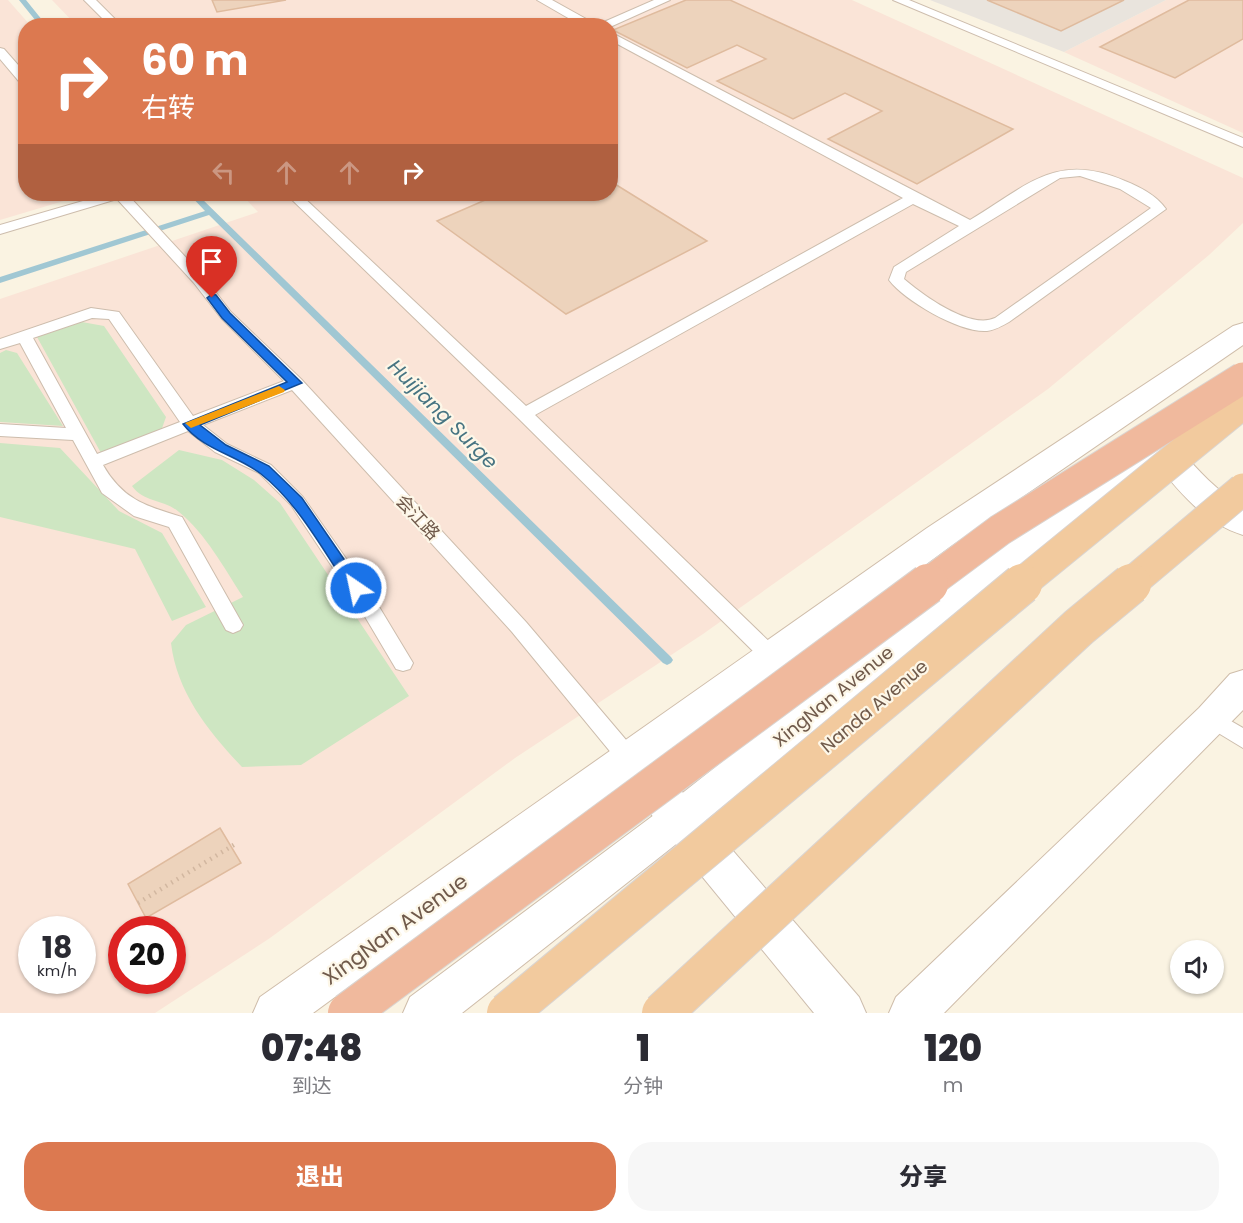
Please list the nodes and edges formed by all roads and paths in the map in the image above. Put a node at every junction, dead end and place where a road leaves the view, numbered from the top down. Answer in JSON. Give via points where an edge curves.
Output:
{"nodes":[{"id":1,"x":90,"y":0,"type":"edge"},
{"id":2,"x":543,"y":0,"type":"edge"},
{"id":3,"x":664,"y":0,"type":"edge"},
{"id":4,"x":899,"y":0,"type":"edge"},
{"id":5,"x":109,"y":18,"type":"edge"},
{"id":6,"x":577,"y":18,"type":"edge"},
{"id":7,"x":618,"y":19,"type":"edge"},
{"id":8,"x":618,"y":39,"type":"edge"},
{"id":9,"x":0,"y":51,"type":"edge"},
{"id":10,"x":18,"y":72,"type":"edge"},
{"id":11,"x":1243,"y":143,"type":"edge"},
{"id":12,"x":913,"y":198,"type":"junction"},
{"id":13,"x":97,"y":201,"type":"edge"},
{"id":14,"x":126,"y":201,"type":"edge"},
{"id":15,"x":300,"y":201,"type":"edge"},
{"id":16,"x":970,"y":226,"type":"junction"},
{"id":17,"x":0,"y":230,"type":"edge"},
{"id":18,"x":1243,"y":332,"type":"edge"},
{"id":19,"x":24,"y":336,"type":"junction"},
{"id":20,"x":0,"y":344,"type":"edge"},
{"id":21,"x":1243,"y":378,"type":"edge"},
{"id":22,"x":295,"y":383,"type":"junction"},
{"id":23,"x":1243,"y":385,"type":"edge"},
{"id":24,"x":1243,"y":403,"type":"edge"},
{"id":25,"x":524,"y":414,"type":"junction"},
{"id":26,"x":190,"y":424,"type":"junction"},
{"id":27,"x":0,"y":430,"type":"edge"},
{"id":28,"x":79,"y":435,"type":"junction"},
{"id":29,"x":1160,"y":446,"type":"junction"},
{"id":30,"x":93,"y":462,"type":"junction"},
{"id":31,"x":1243,"y":489,"type":"edge"},
{"id":32,"x":1243,"y":523,"type":"edge"},
{"id":33,"x":233,"y":625,"type":"dead end"},
{"id":34,"x":772,"y":657,"type":"junction"},
{"id":35,"x":403,"y":663,"type":"dead end"},
{"id":36,"x":1243,"y":685,"type":"edge"},
{"id":37,"x":1227,"y":729,"type":"edge"},
{"id":38,"x":630,"y":760,"type":"junction"},
{"id":39,"x":680,"y":818,"type":"junction"},
{"id":40,"x":237,"y":843,"type":"dead end"},
{"id":41,"x":138,"y":903,"type":"dead end"},
{"id":42,"x":276,"y":1013,"type":"edge"},
{"id":43,"x":348,"y":1013,"type":"edge"},
{"id":44,"x":426,"y":1013,"type":"edge"},
{"id":45,"x":507,"y":1013,"type":"edge"},
{"id":46,"x":662,"y":1013,"type":"edge"},
{"id":47,"x":843,"y":1013,"type":"edge"},
{"id":48,"x":912,"y":1013,"type":"edge"}],
"edges":[{"from":1,"to":5,"type":"lane"},
{"from":2,"to":6,"type":"lane"},
{"from":3,"to":7,"type":"lane"},
{"from":4,"to":11,"type":"lane"},
{"from":8,"to":12,"type":"lane"},
{"from":9,"to":10,"type":"lane"},
{"from":12,"to":16,"type":"lane"},
{"from":12,"to":25,"type":"lane"},
{"from":13,"to":17,"type":"lane"},
{"from":14,"to":22,"type":"lane","name":"会江路","via":[[226,315]]},
{"from":15,"to":25,"type":"lane"},
{"from":16,"to":16,"type":"lane","via":[[899,270],[896,280],[974,327],[991,326],[1159,209],[1154,201],[1103,177],[1070,172],[1056,175]]},
{"from":18,"to":34,"type":"main road","via":[[939,537]]},
{"from":19,"to":20,"type":"lane"},
{"from":19,"to":26,"type":"lane","via":[[91,313],[114,315]]},
{"from":19,"to":28,"type":"lane"},
{"from":21,"to":43,"type":"highway","bridge":true,"via":[[1000,530]]},
{"from":22,"to":26,"type":"lane"},
{"from":22,"to":38,"type":"lane","name":"会江路","via":[[519,627]]},
{"from":23,"to":29,"type":"main road","name":"XingNan Avenue"},
{"from":24,"to":45,"type":"highway","name":"Nanda Avenue","bridge":true,"via":[[877,702]]},
{"from":25,"to":34,"type":"lane"},
{"from":26,"to":30,"type":"lane"},
{"from":26,"to":35,"type":"lane","via":[[221,448],[265,470],[297,501]]},
{"from":27,"to":28,"type":"lane"},
{"from":28,"to":30,"type":"lane"},
{"from":29,"to":32,"type":"main road","via":[[1211,503]]},
{"from":29,"to":39,"type":"main road","name":"XingNan Avenue","via":[[900,642]]},
{"from":30,"to":33,"type":"lane","via":[[108,489],[140,511],[176,522]]},
{"from":31,"to":46,"type":"highway","bridge":true,"via":[[1079,627]]},
{"from":34,"to":38,"type":"main road","name":"XingNan Avenue"},
{"from":36,"to":37,"type":"main road"},
{"from":37,"to":48,"type":"main road"},
{"from":38,"to":39,"type":"main road"},
{"from":38,"to":42,"type":"main road","name":"XingNan Avenue"},
{"from":39,"to":44,"type":"main road","name":"XingNan Avenue"},
{"from":39,"to":47,"type":"main road"},
{"from":40,"to":41,"type":"path"}]}
